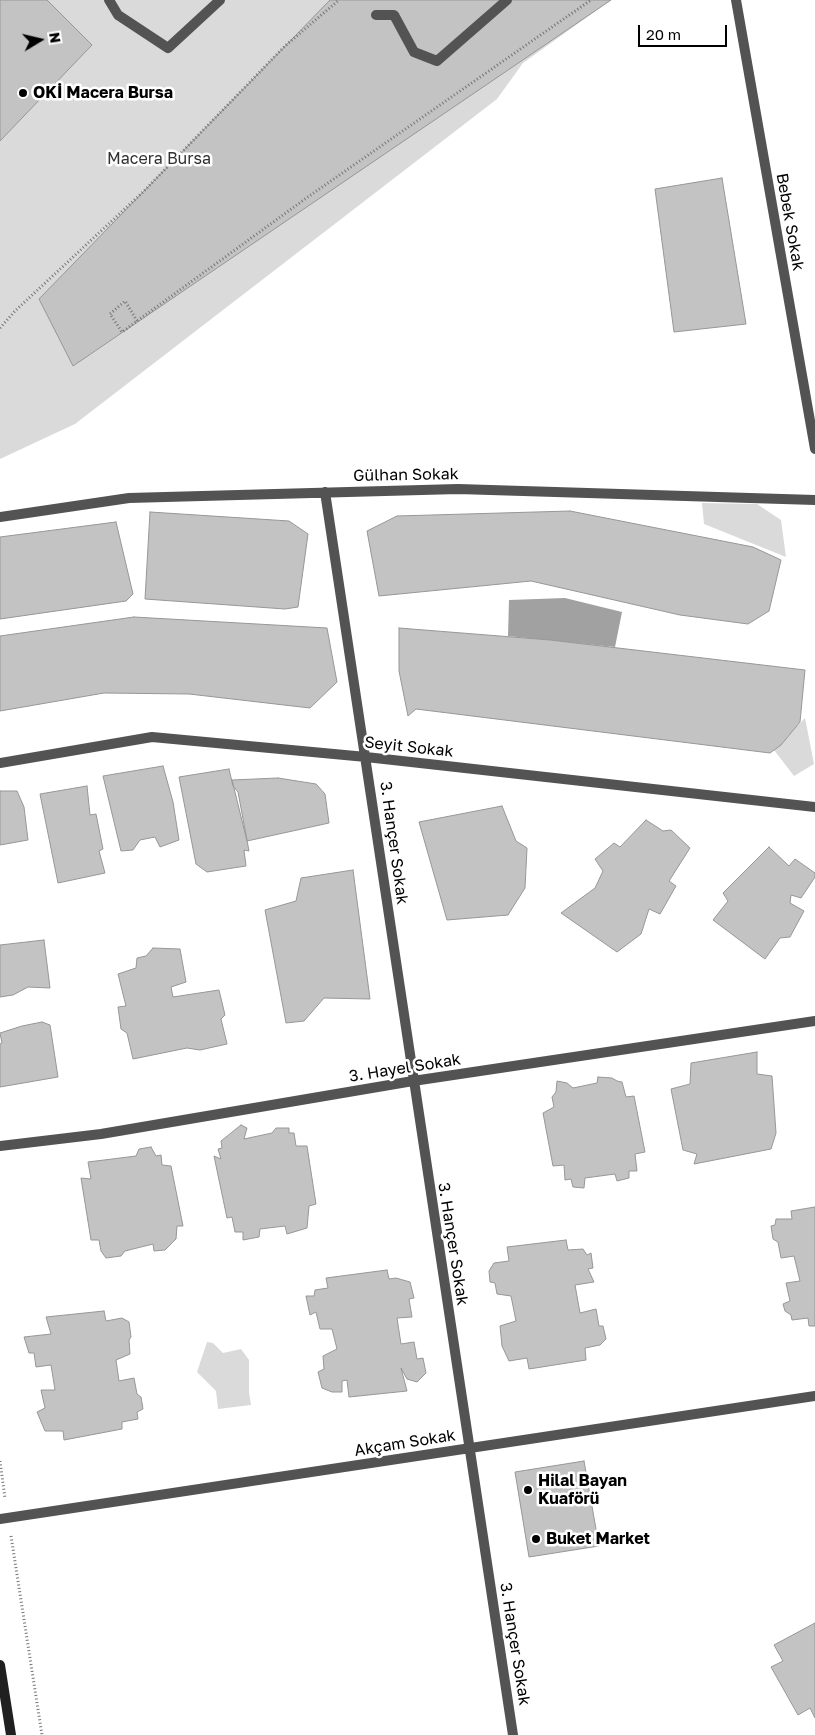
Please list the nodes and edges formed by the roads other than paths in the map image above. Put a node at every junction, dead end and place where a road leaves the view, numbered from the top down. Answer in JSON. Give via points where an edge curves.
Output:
{"nodes":[{"id":1,"x":109,"y":0,"type":"edge"},
{"id":2,"x":220,"y":0,"type":"edge"},
{"id":3,"x":506,"y":0,"type":"edge"},
{"id":4,"x":736,"y":0,"type":"edge"},
{"id":5,"x":376,"y":15,"type":"dead end"},
{"id":6,"x":815,"y":449,"type":"edge"},
{"id":7,"x":325,"y":492,"type":"junction"},
{"id":8,"x":815,"y":500,"type":"edge"},
{"id":9,"x":0,"y":518,"type":"edge"},
{"id":10,"x":366,"y":757,"type":"junction"},
{"id":11,"x":0,"y":763,"type":"edge"},
{"id":12,"x":815,"y":807,"type":"edge"},
{"id":13,"x":815,"y":1021,"type":"edge"},
{"id":14,"x":413,"y":1081,"type":"junction"},
{"id":15,"x":0,"y":1146,"type":"edge"},
{"id":16,"x":815,"y":1396,"type":"edge"},
{"id":17,"x":469,"y":1448,"type":"junction"},
{"id":18,"x":4,"y":1518,"type":"edge"},
{"id":19,"x":0,"y":1665,"type":"edge"},
{"id":20,"x":11,"y":1735,"type":"edge"},
{"id":21,"x":514,"y":1735,"type":"edge"}],
"edges":[{"from":1,"to":2,"type":"street","via":[[118,15],[168,48]]},
{"from":3,"to":5,"type":"street","via":[[437,61],[414,52],[394,15]]},
{"from":4,"to":6,"type":"street","name":"Bebek Sokak"},
{"from":7,"to":8,"type":"street","name":"Gülhan Sokak","via":[[458,489]]},
{"from":7,"to":9,"type":"street","name":"Gülhan Sokak","via":[[129,498]]},
{"from":7,"to":10,"type":"street","name":"3. Hançer Sokak"},
{"from":10,"to":11,"type":"street","name":"Seyit Sokak","via":[[152,737]]},
{"from":10,"to":12,"type":"street","name":"Seyit Sokak"},
{"from":10,"to":14,"type":"street","name":"3. Hançer Sokak"},
{"from":13,"to":14,"type":"street","name":"3. Hayel Sokak"},
{"from":14,"to":15,"type":"street","name":"3. Hayel Sokak","via":[[101,1134]]},
{"from":14,"to":17,"type":"street","name":"3. Hançer Sokak"},
{"from":16,"to":17,"type":"street","name":"Akçam Sokak"},
{"from":17,"to":18,"type":"street","name":"Akçam Sokak"},
{"from":17,"to":21,"type":"street","name":"3. Hançer Sokak"},
{"from":19,"to":20,"type":"street"}]}
